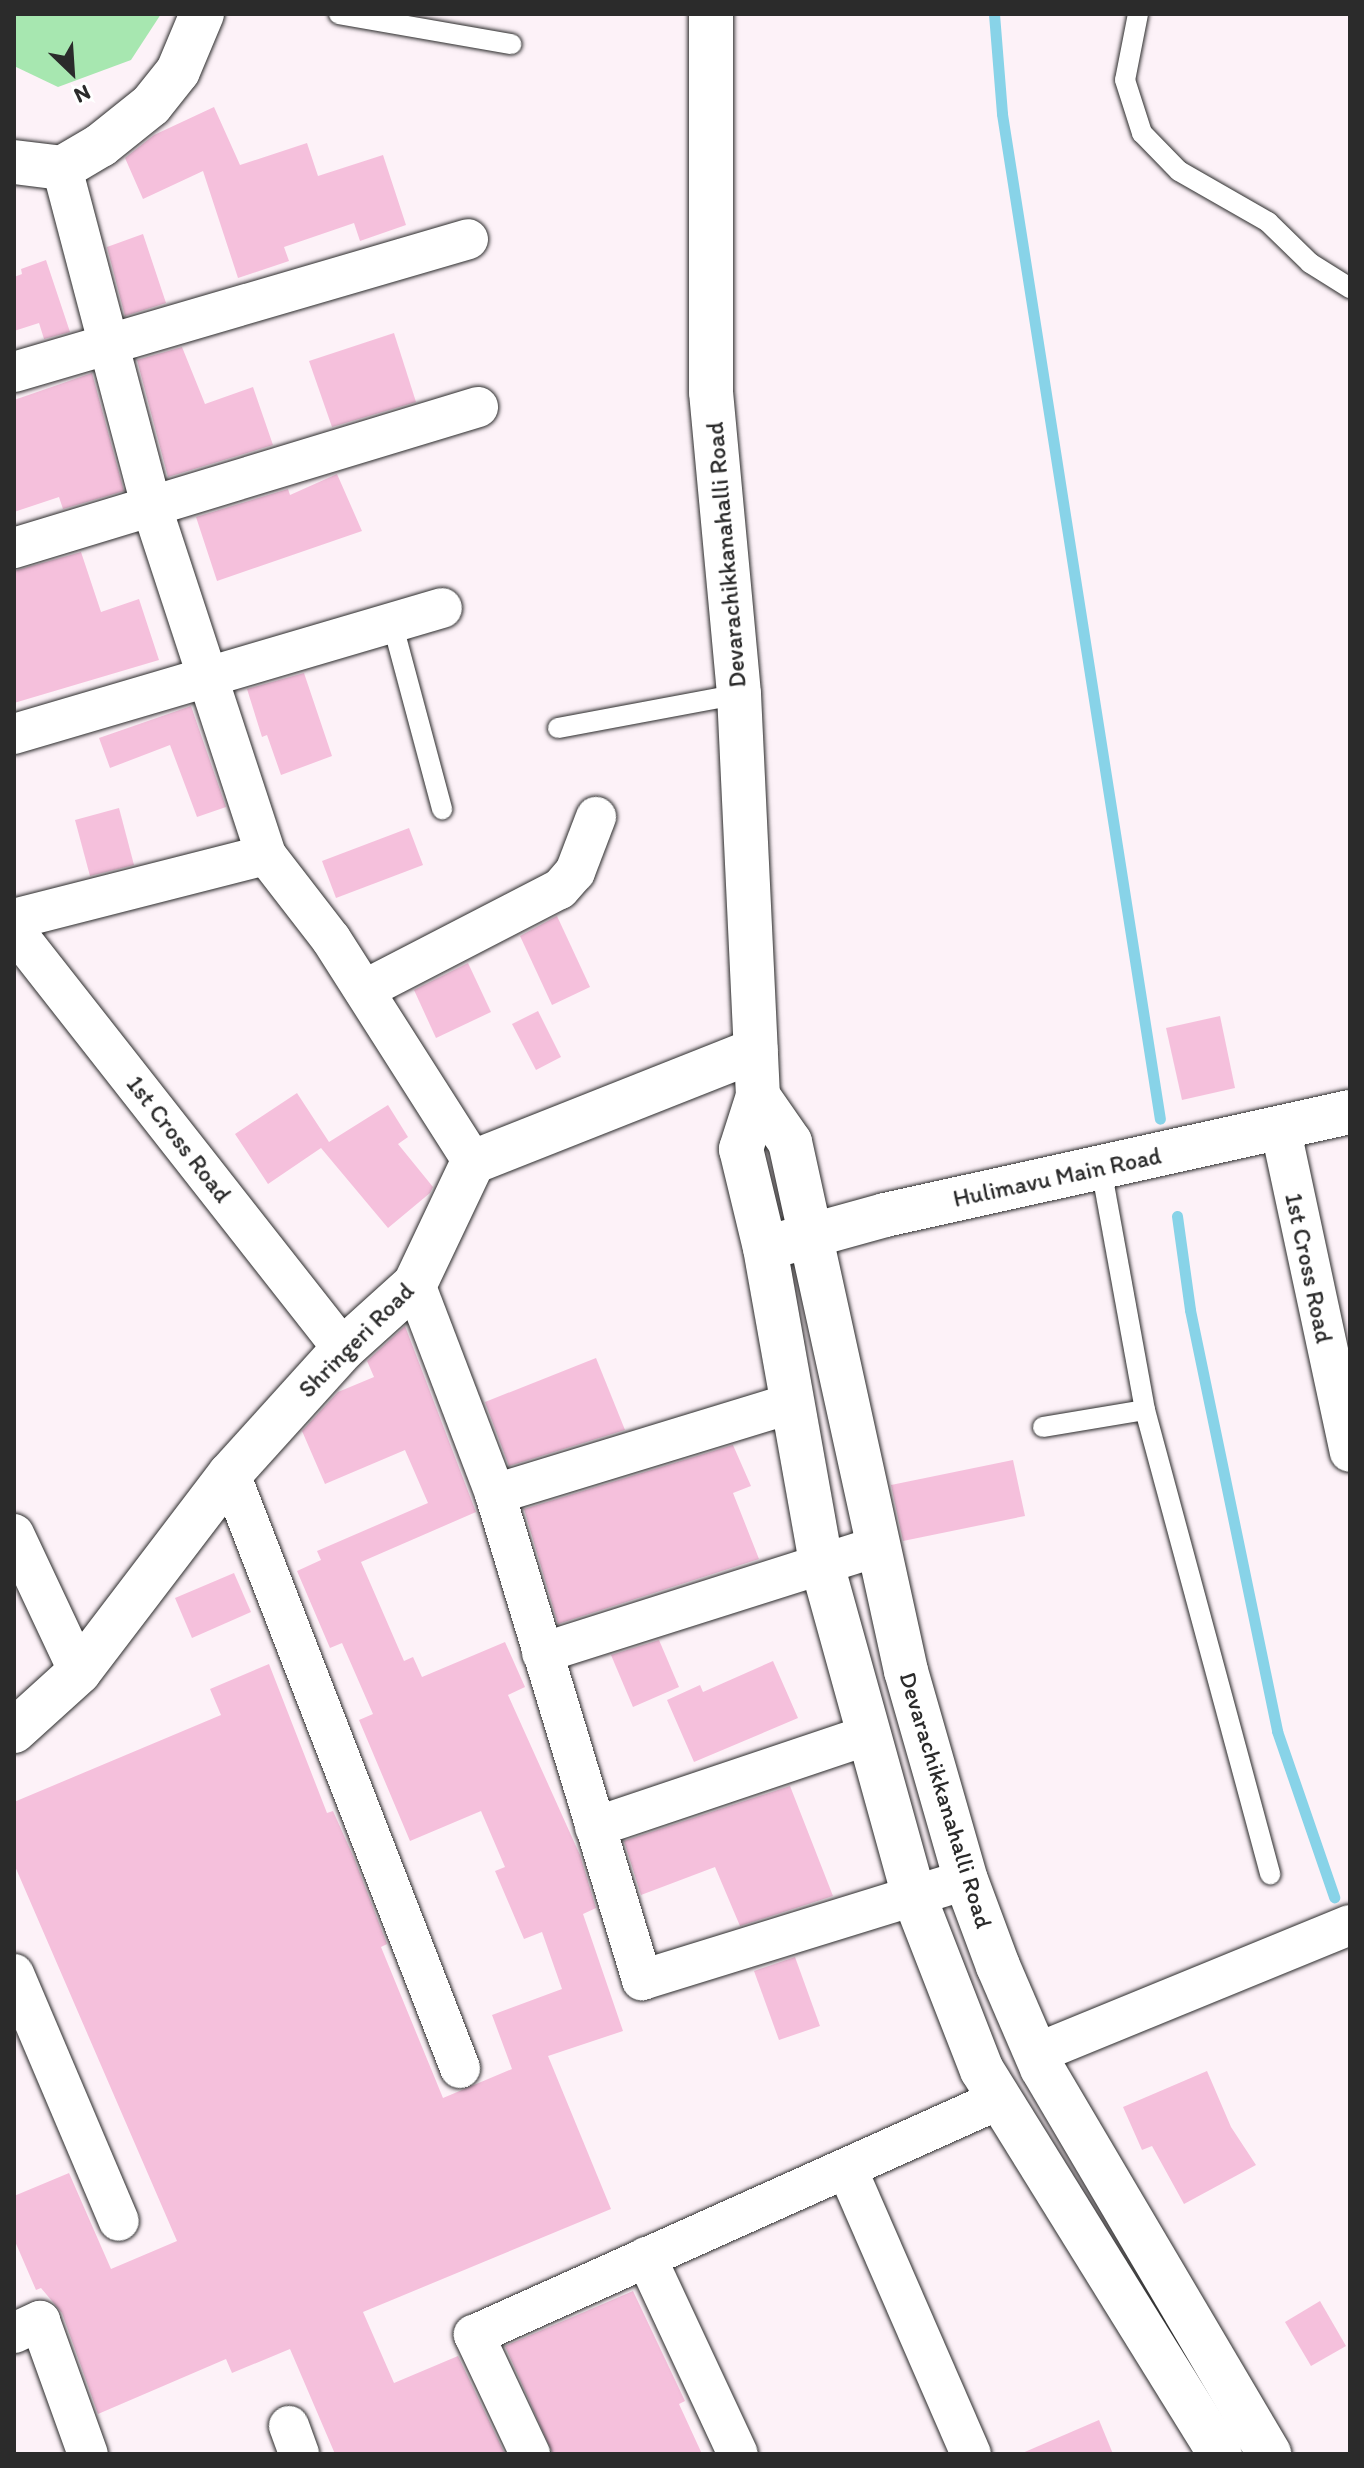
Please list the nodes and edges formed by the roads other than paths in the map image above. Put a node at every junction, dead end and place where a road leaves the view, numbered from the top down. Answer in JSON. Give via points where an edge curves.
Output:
{"nodes":[{"id":1,"x":202,"y":14,"type":"edge"},
{"id":2,"x":339,"y":14,"type":"edge"},
{"id":3,"x":711,"y":14,"type":"edge"},
{"id":4,"x":1138,"y":14,"type":"edge"},
{"id":5,"x":511,"y":44,"type":"dead end"},
{"id":6,"x":14,"y":162,"type":"edge"},
{"id":7,"x":62,"y":168,"type":"junction"},
{"id":8,"x":468,"y":239,"type":"dead end"},
{"id":9,"x":1350,"y":288,"type":"edge"},
{"id":10,"x":109,"y":345,"type":"junction"},
{"id":11,"x":14,"y":372,"type":"edge"},
{"id":12,"x":478,"y":407,"type":"dead end"},
{"id":13,"x":152,"y":508,"type":"junction"},
{"id":14,"x":14,"y":548,"type":"edge"},
{"id":15,"x":442,"y":608,"type":"dead end"},
{"id":16,"x":392,"y":622,"type":"junction"},
{"id":17,"x":208,"y":677,"type":"junction"},
{"id":18,"x":739,"y":694,"type":"junction"},
{"id":19,"x":558,"y":728,"type":"dead end"},
{"id":20,"x":14,"y":734,"type":"edge"},
{"id":21,"x":442,"y":809,"type":"dead end"},
{"id":22,"x":596,"y":817,"type":"dead end"},
{"id":23,"x":266,"y":855,"type":"junction"},
{"id":24,"x":14,"y":919,"type":"edge"},
{"id":25,"x":14,"y":930,"type":"edge"},
{"id":26,"x":364,"y":990,"type":"junction"},
{"id":27,"x":756,"y":1050,"type":"junction"},
{"id":28,"x":758,"y":1096,"type":"junction"},
{"id":29,"x":1350,"y":1112,"type":"edge"},
{"id":30,"x":1281,"y":1131,"type":"junction"},
{"id":31,"x":473,"y":1162,"type":"junction"},
{"id":32,"x":1101,"y":1168,"type":"junction"},
{"id":33,"x":811,"y":1236,"type":"junction"},
{"id":34,"x":765,"y":1248,"type":"junction"},
{"id":35,"x":415,"y":1284,"type":"junction"},
{"id":36,"x":1334,"y":1309,"type":"edge"},
{"id":37,"x":343,"y":1349,"type":"junction"},
{"id":38,"x":789,"y":1404,"type":"junction"},
{"id":39,"x":1145,"y":1410,"type":"junction"},
{"id":40,"x":1043,"y":1427,"type":"dead end"},
{"id":41,"x":1350,"y":1452,"type":"edge"},
{"id":42,"x":230,"y":1474,"type":"junction"},
{"id":43,"x":495,"y":1494,"type":"junction"},
{"id":44,"x":14,"y":1534,"type":"edge"},
{"id":45,"x":879,"y":1546,"type":"junction"},
{"id":46,"x":821,"y":1561,"type":"junction"},
{"id":47,"x":542,"y":1653,"type":"junction"},
{"id":48,"x":79,"y":1672,"type":"junction"},
{"id":49,"x":14,"y":1731,"type":"edge"},
{"id":50,"x":866,"y":1736,"type":"junction"},
{"id":51,"x":595,"y":1827,"type":"junction"},
{"id":52,"x":1270,"y":1874,"type":"dead end"},
{"id":53,"x":966,"y":1880,"type":"junction"},
{"id":54,"x":914,"y":1896,"type":"junction"},
{"id":55,"x":1350,"y":1925,"type":"edge"},
{"id":56,"x":14,"y":1974,"type":"edge"},
{"id":57,"x":1035,"y":2054,"type":"junction"},
{"id":58,"x":460,"y":2068,"type":"dead end"},
{"id":59,"x":1000,"y":2099,"type":"junction"},
{"id":60,"x":847,"y":2169,"type":"junction"},
{"id":61,"x":119,"y":2221,"type":"dead end"},
{"id":62,"x":646,"y":2257,"type":"junction"},
{"id":63,"x":14,"y":2333,"type":"edge"},
{"id":64,"x":88,"y":2454,"type":"edge"},
{"id":65,"x":530,"y":2454,"type":"edge"},
{"id":66,"x":738,"y":2454,"type":"edge"},
{"id":67,"x":971,"y":2454,"type":"edge"},
{"id":68,"x":1220,"y":2454,"type":"edge"},
{"id":69,"x":1269,"y":2454,"type":"edge"}],
"edges":[{"from":1,"to":7,"type":"main road","via":[[178,71],[151,105]]},
{"from":2,"to":5,"type":"lane"},
{"from":3,"to":18,"type":"main road","name":"Devarachikkanahalli Road","via":[[711,392]]},
{"from":4,"to":9,"type":"lane","via":[[1125,80],[1142,133],[1179,171],[1268,222],[1310,263]]},
{"from":6,"to":7,"type":"main road"},
{"from":7,"to":10,"type":"street"},
{"from":8,"to":10,"type":"street"},
{"from":10,"to":11,"type":"street"},
{"from":10,"to":13,"type":"street"},
{"from":12,"to":13,"type":"street"},
{"from":13,"to":14,"type":"street"},
{"from":13,"to":17,"type":"street"},
{"from":15,"to":16,"type":"street"},
{"from":16,"to":17,"type":"street"},
{"from":16,"to":21,"type":"lane"},
{"from":17,"to":20,"type":"street"},
{"from":17,"to":23,"type":"street"},
{"from":18,"to":19,"type":"lane"},
{"from":18,"to":27,"type":"main road","name":"Devarachikkanahalli Road"},
{"from":22,"to":26,"type":"street","via":[[575,872],[560,889]]},
{"from":23,"to":24,"type":"street"},
{"from":23,"to":26,"type":"street"},
{"from":25,"to":37,"type":"street","name":"1st Cross Road"},
{"from":26,"to":31,"type":"street"},
{"from":27,"to":28,"type":"main road","name":"Devarachikkanahalli Road"},
{"from":27,"to":31,"type":"main road"},
{"from":28,"to":33,"type":"main road","name":"Devarachikkanahalli Road","via":[[790,1142]]},
{"from":28,"to":34,"type":"main road","name":"Devarachikkanahalli Road","via":[[741,1149]]},
{"from":29,"to":30,"type":"main road","name":"Hulimavu Main Road"},
{"from":30,"to":32,"type":"main road","name":"Hulimavu Main Road"},
{"from":30,"to":36,"type":"street","name":"1st Cross Road"},
{"from":31,"to":35,"type":"main road","name":"Shringeri Road"},
{"from":32,"to":33,"type":"main road","name":"Hulimavu Main Road"},
{"from":32,"to":39,"type":"lane"},
{"from":33,"to":34,"type":"main road","name":"Hulimavu Main Road"},
{"from":33,"to":45,"type":"main road","name":"Devarachikkanahalli Road"},
{"from":34,"to":38,"type":"main road","name":"Devarachikkanahalli Road"},
{"from":35,"to":37,"type":"main road","name":"Shringeri Road"},
{"from":35,"to":43,"type":"street"},
{"from":36,"to":41,"type":"street","name":"1st Cross Road"},
{"from":37,"to":42,"type":"main road","name":"Shringeri Road"},
{"from":38,"to":43,"type":"street"},
{"from":38,"to":46,"type":"main road","name":"Devarachikkanahalli Road"},
{"from":39,"to":40,"type":"lane"},
{"from":39,"to":52,"type":"lane"},
{"from":42,"to":48,"type":"main road","name":"Shringeri Road"},
{"from":42,"to":58,"type":"street"},
{"from":43,"to":47,"type":"street"},
{"from":44,"to":48,"type":"street"},
{"from":45,"to":46,"type":"street"},
{"from":45,"to":53,"type":"main road","name":"Devarachikkanahalli Road","via":[[906,1671]]},
{"from":46,"to":47,"type":"street"},
{"from":46,"to":50,"type":"main road","name":"Devarachikkanahalli Road"},
{"from":47,"to":51,"type":"street"},
{"from":48,"to":49,"type":"main road","name":"Shringeri Road"},
{"from":50,"to":51,"type":"street"},
{"from":50,"to":54,"type":"main road","name":"Devarachikkanahalli Road"},
{"from":51,"to":54,"type":"street","via":[[642,1980]]},
{"from":53,"to":54,"type":"street"},
{"from":53,"to":57,"type":"main road","name":"Devarachikkanahalli Road"},
{"from":54,"to":59,"type":"main road","name":"Devarachikkanahalli Road","via":[[982,2070]]},
{"from":55,"to":57,"type":"street"},
{"from":56,"to":61,"type":"street"},
{"from":57,"to":69,"type":"main road","name":"Devarachikkanahalli Road"},
{"from":59,"to":60,"type":"street"},
{"from":59,"to":68,"type":"main road","name":"Devarachikkanahalli Road"},
{"from":60,"to":62,"type":"street"},
{"from":60,"to":67,"type":"street"},
{"from":62,"to":65,"type":"street","via":[[474,2335]]},
{"from":62,"to":66,"type":"street"},
{"from":63,"to":64,"type":"street","via":[[40,2321]]}]}
